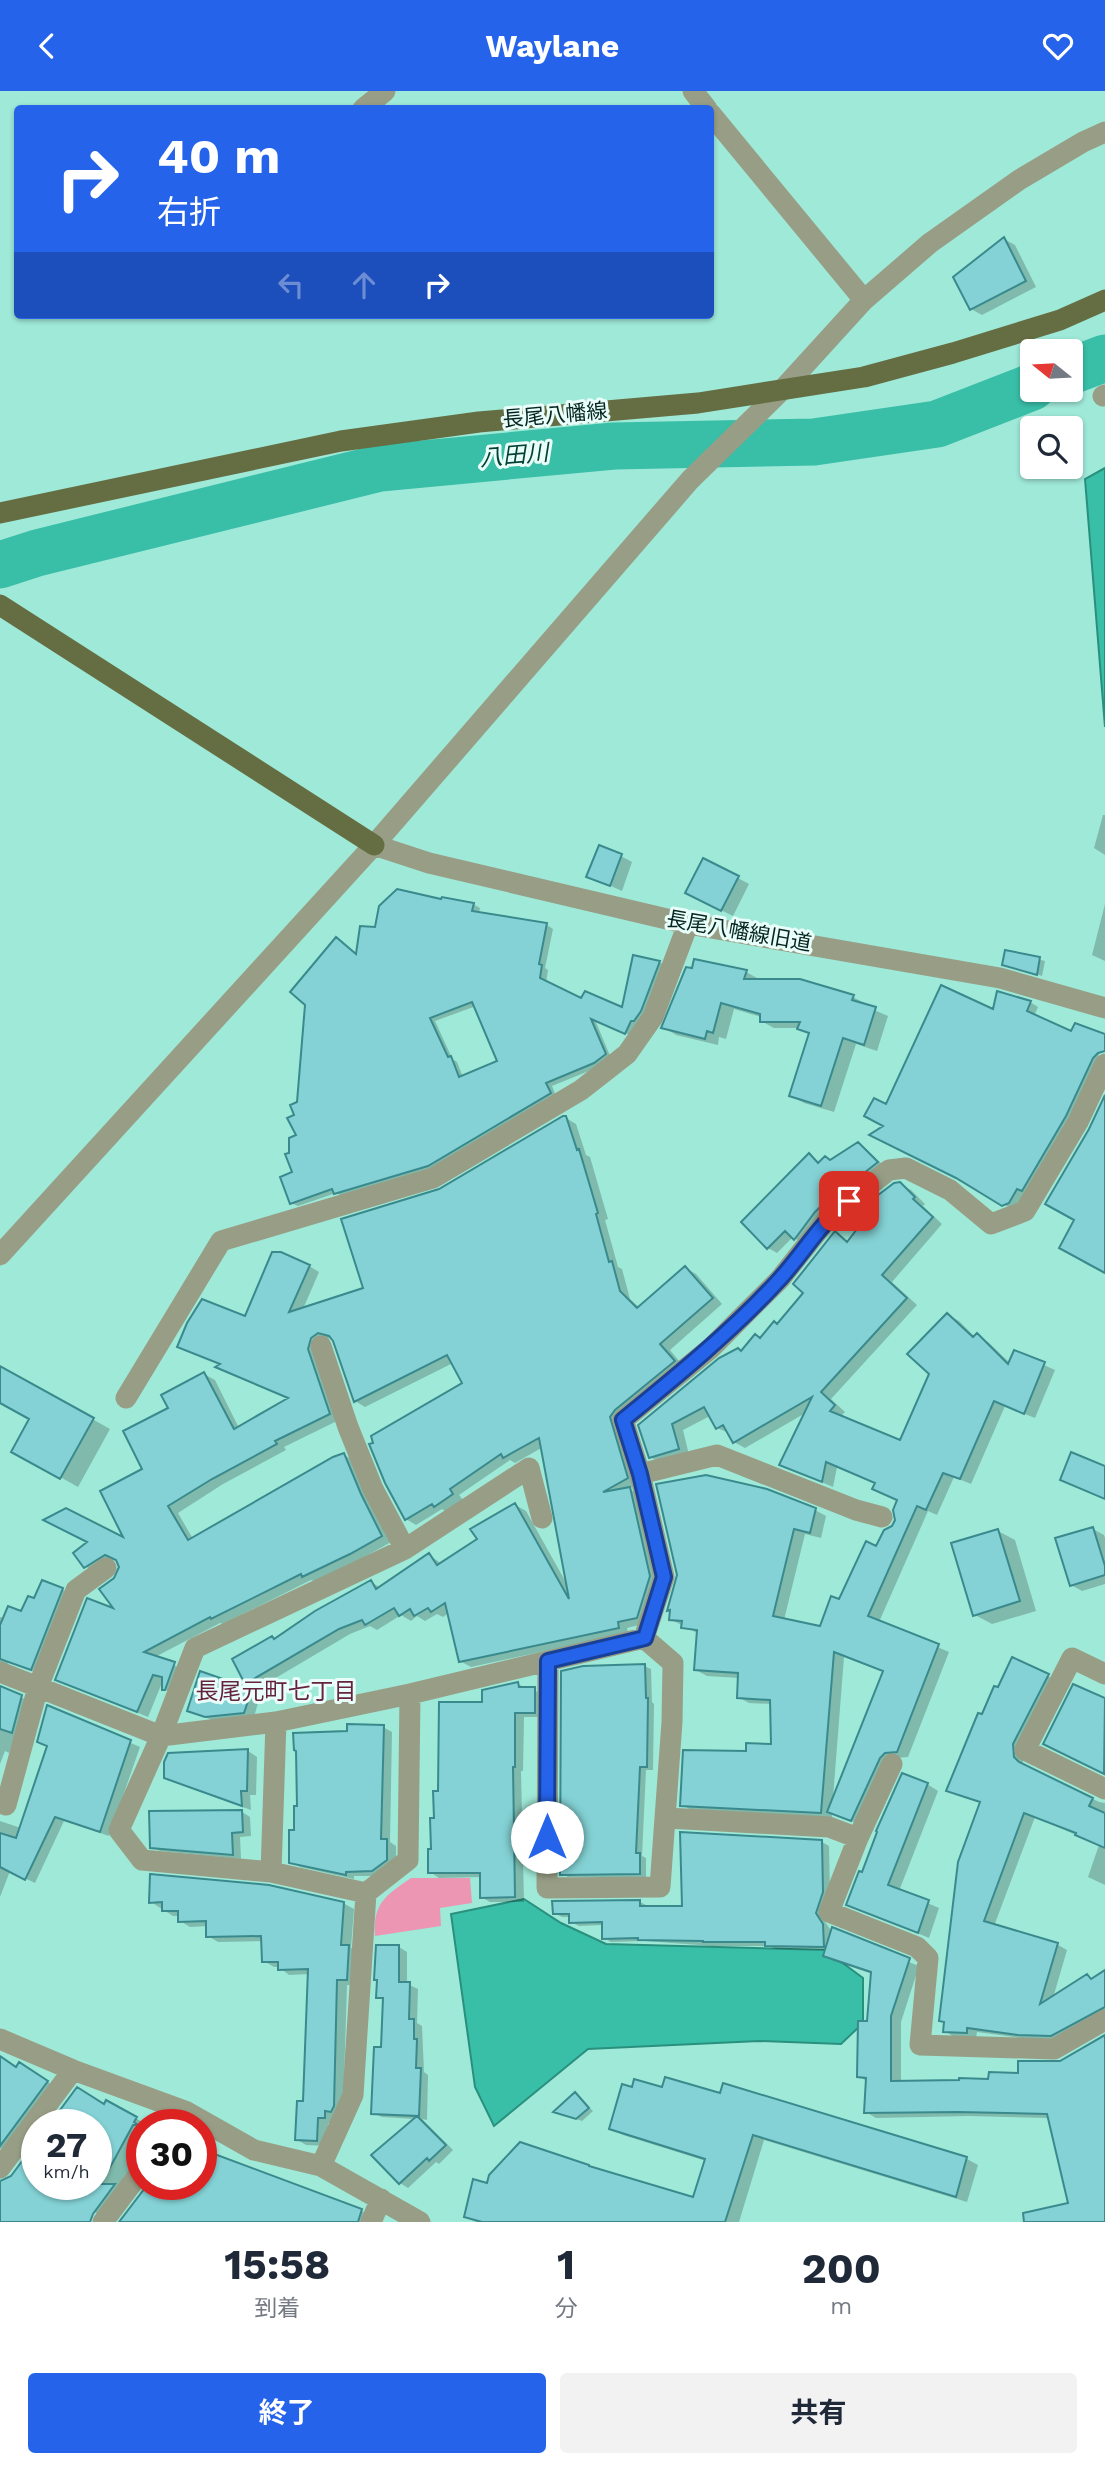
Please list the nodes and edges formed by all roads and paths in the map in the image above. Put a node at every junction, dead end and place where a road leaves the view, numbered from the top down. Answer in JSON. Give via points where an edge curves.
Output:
{"nodes":[{"id":1,"x":385,"y":91,"type":"edge"},
{"id":2,"x":693,"y":91,"type":"edge"},
{"id":3,"x":368,"y":105,"type":"edge"},
{"id":4,"x":704,"y":105,"type":"edge"},
{"id":5,"x":714,"y":118,"type":"edge"},
{"id":6,"x":1105,"y":132,"type":"edge"},
{"id":7,"x":864,"y":300,"type":"junction"},
{"id":8,"x":1105,"y":300,"type":"edge"},
{"id":9,"x":782,"y":390,"type":"junction"},
{"id":10,"x":0,"y":513,"type":"edge"},
{"id":11,"x":3,"y":610,"type":"edge"},
{"id":12,"x":374,"y":845,"type":"junction"},
{"id":13,"x":688,"y":924,"type":"junction"},
{"id":14,"x":1105,"y":1008,"type":"edge"},
{"id":15,"x":1105,"y":1064,"type":"edge"},
{"id":16,"x":0,"y":1255,"type":"edge"},
{"id":17,"x":321,"y":1346,"type":"dead end"},
{"id":18,"x":126,"y":1398,"type":"dead end"},
{"id":19,"x":640,"y":1474,"type":"junction"},
{"id":20,"x":882,"y":1517,"type":"dead end"},
{"id":21,"x":542,"y":1518,"type":"dead end"},
{"id":22,"x":404,"y":1549,"type":"junction"},
{"id":23,"x":106,"y":1568,"type":"dead end"},
{"id":24,"x":645,"y":1638,"type":"junction"},
{"id":25,"x":548,"y":1661,"type":"junction"},
{"id":26,"x":0,"y":1672,"type":"edge"},
{"id":27,"x":1105,"y":1674,"type":"edge"},
{"id":28,"x":38,"y":1687,"type":"junction"},
{"id":29,"x":410,"y":1694,"type":"junction"},
{"id":30,"x":276,"y":1722,"type":"junction"},
{"id":31,"x":161,"y":1736,"type":"junction"},
{"id":32,"x":892,"y":1764,"type":"dead end"},
{"id":33,"x":1105,"y":1789,"type":"edge"},
{"id":34,"x":0,"y":1804,"type":"edge"},
{"id":35,"x":667,"y":1818,"type":"junction"},
{"id":36,"x":858,"y":1838,"type":"junction"},
{"id":37,"x":271,"y":1872,"type":"junction"},
{"id":38,"x":366,"y":1893,"type":"junction"},
{"id":39,"x":1105,"y":2020,"type":"edge"},
{"id":40,"x":0,"y":2039,"type":"edge"},
{"id":41,"x":73,"y":2070,"type":"junction"},
{"id":42,"x":160,"y":2109,"type":"edge"},
{"id":43,"x":217,"y":2134,"type":"edge"},
{"id":44,"x":321,"y":2166,"type":"junction"},
{"id":45,"x":0,"y":2168,"type":"edge"},
{"id":46,"x":126,"y":2191,"type":"edge"},
{"id":47,"x":381,"y":2199,"type":"junction"},
{"id":48,"x":103,"y":2222,"type":"edge"},
{"id":49,"x":371,"y":2222,"type":"edge"},
{"id":50,"x":420,"y":2222,"type":"edge"}],
"edges":[{"from":1,"to":3,"type":"street"},
{"from":2,"to":4,"type":"street"},
{"from":5,"to":7,"type":"street"},
{"from":6,"to":7,"type":"street","via":[[1019,180],[930,243]]},
{"from":7,"to":9,"type":"street"},
{"from":8,"to":9,"type":"main road","name":"長尾八幡線","via":[[1060,320],[953,353],[864,377]]},
{"from":9,"to":10,"type":"main road","name":"長尾八幡線","via":[[341,441]]},
{"from":9,"to":12,"type":"street","via":[[690,480]]},
{"from":11,"to":12,"type":"main road"},
{"from":12,"to":13,"type":"street","name":"長尾八幡線旧道","via":[[429,863]]},
{"from":12,"to":16,"type":"street"},
{"from":13,"to":14,"type":"street","name":"長尾八幡線旧道","via":[[1000,978]]},
{"from":13,"to":18,"type":"street","via":[[653,1017],[627,1054],[581,1090],[433,1178],[221,1241]]},
{"from":15,"to":19,"type":"street","via":[[1078,1122],[1025,1211],[991,1224],[950,1190],[906,1168],[889,1170],[829,1217],[780,1279],[711,1348],[623,1420]]},
{"from":17,"to":22,"type":"street","via":[[373,1489]]},
{"from":19,"to":20,"type":"street","via":[[717,1455]]},
{"from":19,"to":24,"type":"street","via":[[664,1577]]},
{"from":21,"to":22,"type":"street","via":[[529,1468]]},
{"from":22,"to":31,"type":"street","via":[[195,1648]]},
{"from":23,"to":28,"type":"street","via":[[76,1590]]},
{"from":24,"to":25,"type":"street"},
{"from":24,"to":35,"type":"street","via":[[673,1663]]},
{"from":25,"to":29,"type":"street"},
{"from":25,"to":35,"type":"street","via":[[547,1888],[660,1887]]},
{"from":26,"to":28,"type":"street"},
{"from":27,"to":33,"type":"street","via":[[1072,1658],[1025,1750]]},
{"from":28,"to":31,"type":"street"},
{"from":28,"to":34,"type":"street","via":[[6,1805]]},
{"from":29,"to":30,"type":"street"},
{"from":29,"to":38,"type":"street","via":[[408,1860]]},
{"from":30,"to":31,"type":"street"},
{"from":30,"to":37,"type":"street"},
{"from":31,"to":37,"type":"street","via":[[119,1830],[142,1860]]},
{"from":32,"to":36,"type":"street"},
{"from":35,"to":36,"type":"street","via":[[829,1826]]},
{"from":36,"to":39,"type":"street","via":[[829,1912],[917,1947],[928,1958],[920,2045],[1054,2049]]},
{"from":37,"to":38,"type":"street"},
{"from":38,"to":44,"type":"street","via":[[353,2095]]},
{"from":40,"to":41,"type":"street"},
{"from":41,"to":42,"type":"street"},
{"from":41,"to":45,"type":"street"},
{"from":43,"to":44,"type":"street","via":[[254,2150]]},
{"from":44,"to":47,"type":"street"},
{"from":46,"to":48,"type":"street"},
{"from":47,"to":49,"type":"street"},
{"from":47,"to":50,"type":"street"}]}
